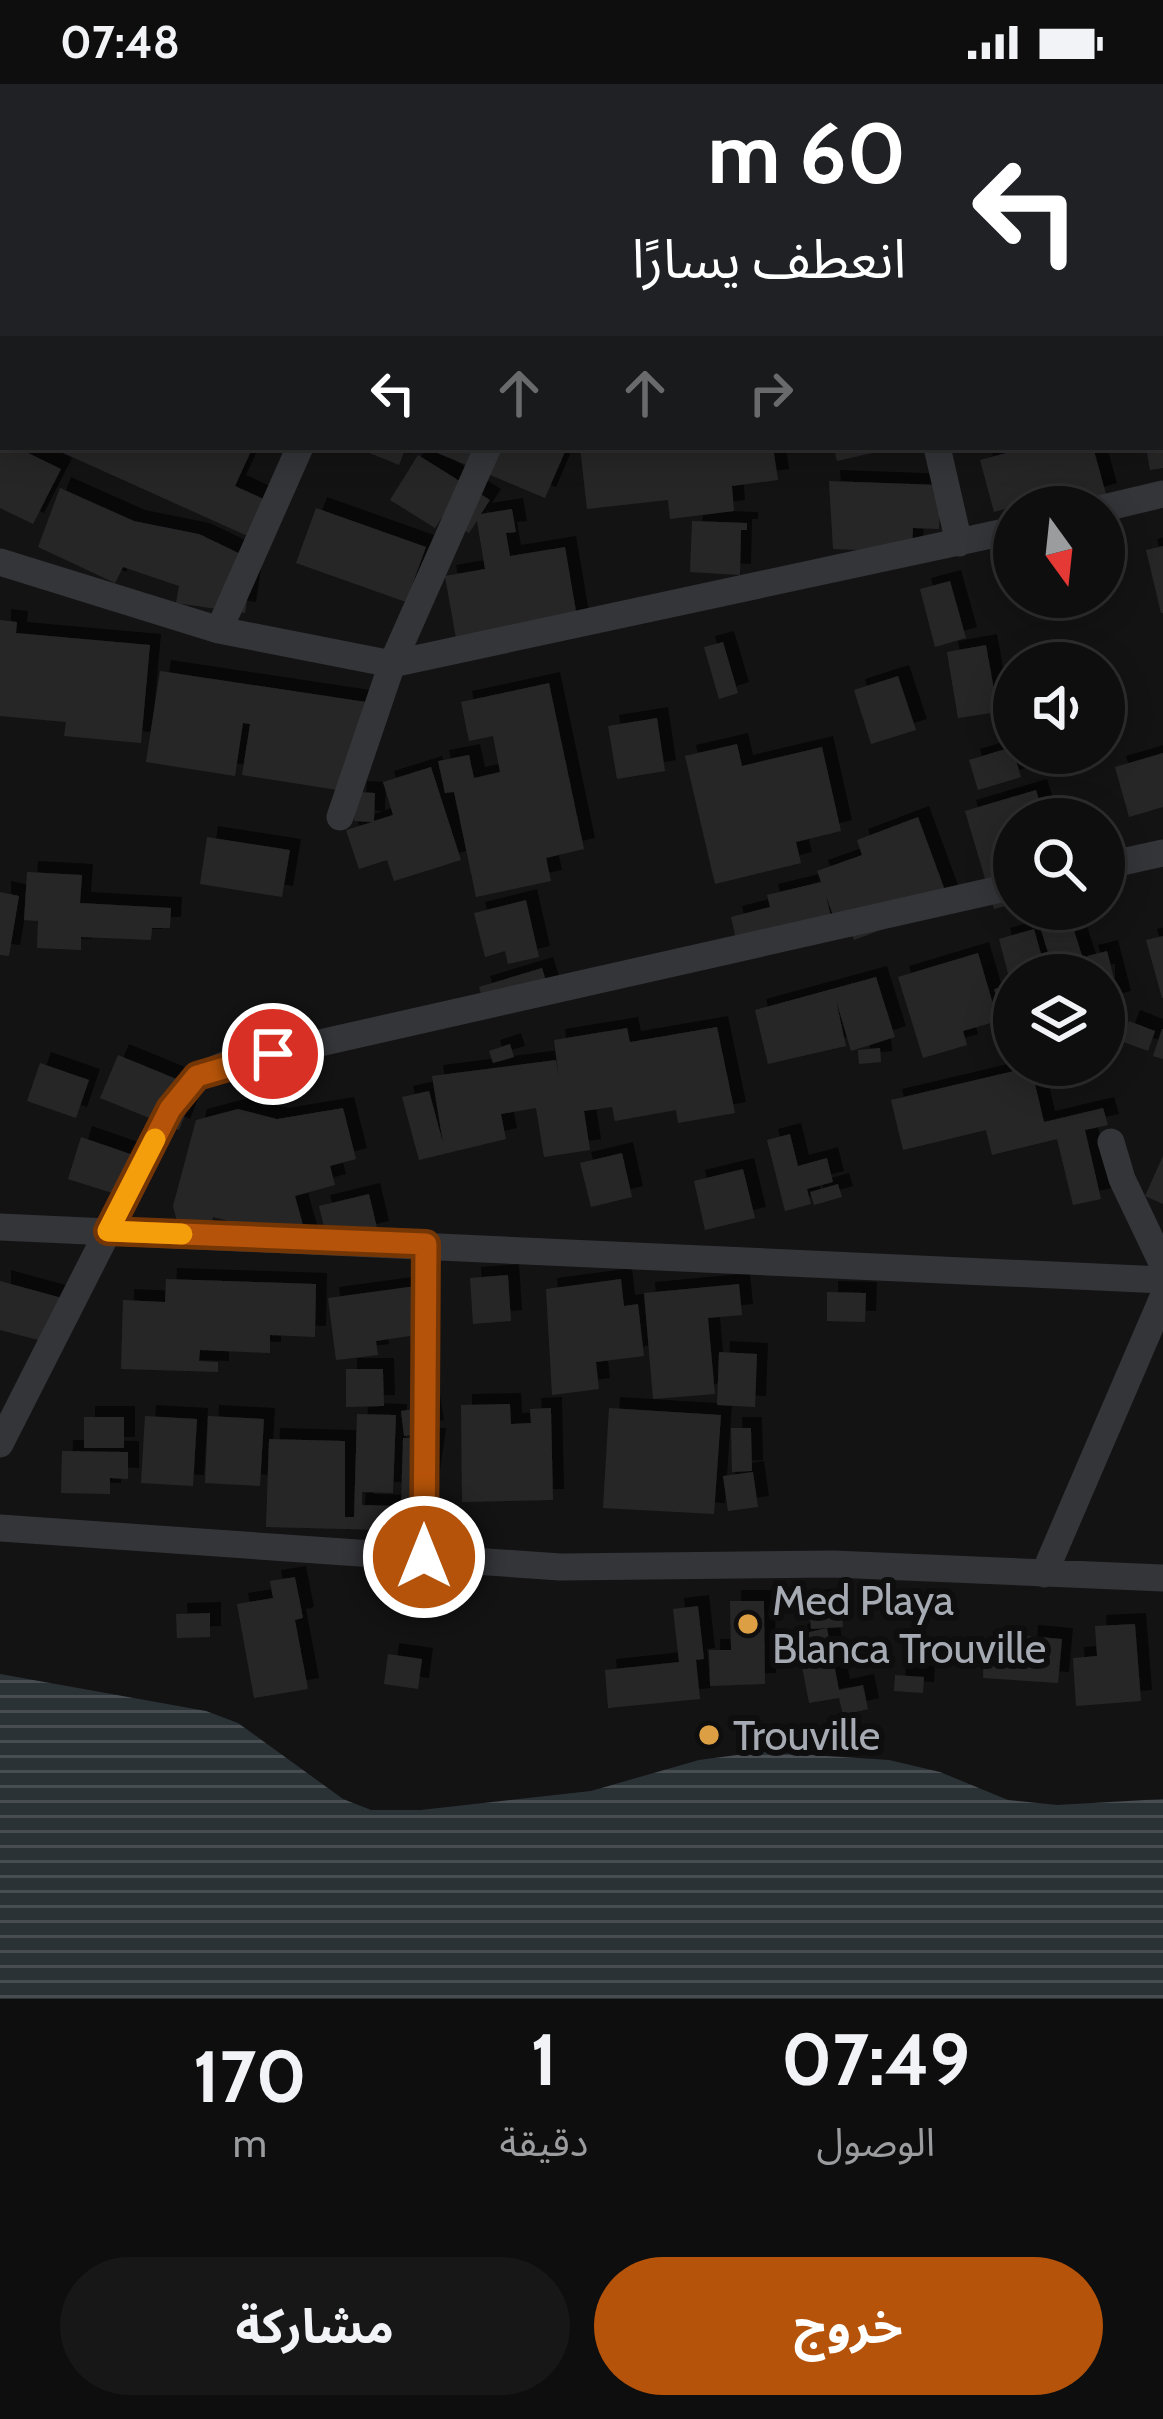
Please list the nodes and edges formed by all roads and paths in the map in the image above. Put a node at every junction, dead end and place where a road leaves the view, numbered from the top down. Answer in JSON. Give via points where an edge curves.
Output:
{"nodes":[{"id":1,"x":299,"y":450,"type":"edge"},
{"id":2,"x":487,"y":450,"type":"edge"},
{"id":3,"x":938,"y":450,"type":"edge"},
{"id":4,"x":1163,"y":494,"type":"edge"},
{"id":5,"x":1125,"y":503,"type":"edge"},
{"id":6,"x":993,"y":535,"type":"edge"},
{"id":7,"x":959,"y":543,"type":"junction"},
{"id":8,"x":0,"y":562,"type":"edge"},
{"id":9,"x":219,"y":630,"type":"junction"},
{"id":10,"x":392,"y":664,"type":"junction"},
{"id":11,"x":340,"y":817,"type":"dead end"},
{"id":12,"x":1163,"y":853,"type":"edge"},
{"id":13,"x":1125,"y":861,"type":"edge"},
{"id":14,"x":993,"y":891,"type":"edge"},
{"id":15,"x":1111,"y":1142,"type":"dead end"},
{"id":16,"x":0,"y":1227,"type":"edge"},
{"id":17,"x":108,"y":1231,"type":"junction"},
{"id":18,"x":426,"y":1244,"type":"junction"},
{"id":19,"x":1163,"y":1265,"type":"edge"},
{"id":20,"x":1163,"y":1280,"type":"edge"},
{"id":21,"x":1163,"y":1297,"type":"edge"},
{"id":22,"x":0,"y":1444,"type":"edge"},
{"id":23,"x":0,"y":1528,"type":"edge"},
{"id":24,"x":424,"y":1557,"type":"junction"},
{"id":25,"x":1044,"y":1574,"type":"junction"},
{"id":26,"x":1163,"y":1578,"type":"edge"}],
"edges":[{"from":1,"to":9,"type":"street"},
{"from":2,"to":10,"type":"street"},
{"from":3,"to":7,"type":"street"},
{"from":4,"to":5,"type":"street"},
{"from":6,"to":7,"type":"street"},
{"from":7,"to":10,"type":"street"},
{"from":8,"to":9,"type":"street"},
{"from":9,"to":10,"type":"street"},
{"from":10,"to":11,"type":"street"},
{"from":12,"to":13,"type":"street"},
{"from":14,"to":17,"type":"street","via":[[227,1064],[197,1076],[170,1109]]},
{"from":15,"to":19,"type":"street"},
{"from":16,"to":17,"type":"street"},
{"from":17,"to":18,"type":"street"},
{"from":17,"to":22,"type":"street"},
{"from":18,"to":20,"type":"street"},
{"from":18,"to":24,"type":"street"},
{"from":21,"to":25,"type":"street"},
{"from":23,"to":24,"type":"street"},
{"from":24,"to":25,"type":"street","via":[[560,1567],[832,1564]]},
{"from":25,"to":26,"type":"street"}]}
